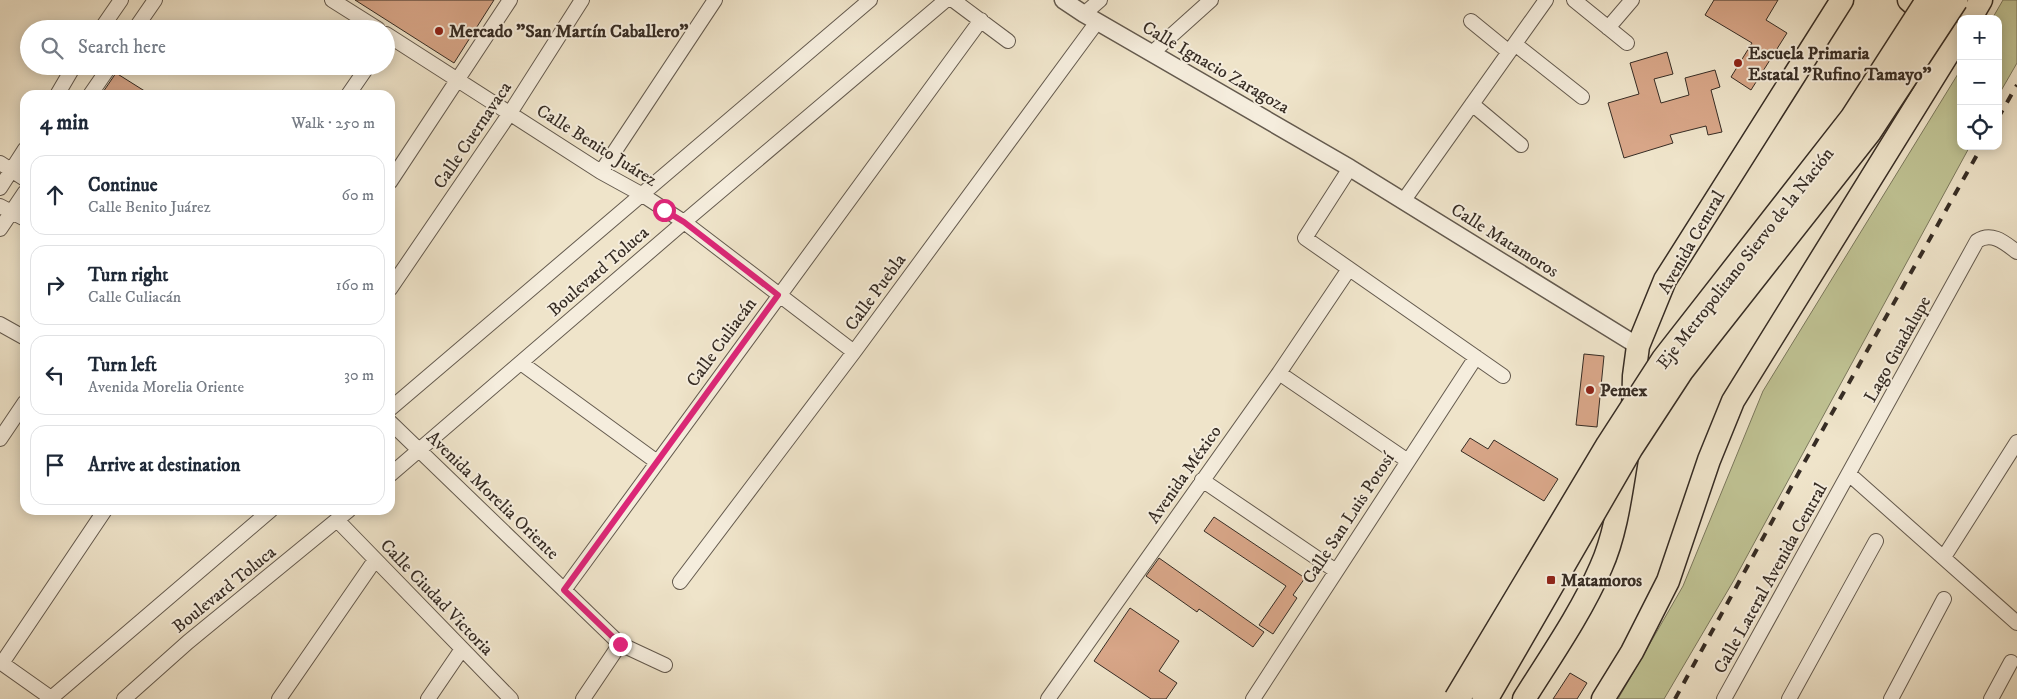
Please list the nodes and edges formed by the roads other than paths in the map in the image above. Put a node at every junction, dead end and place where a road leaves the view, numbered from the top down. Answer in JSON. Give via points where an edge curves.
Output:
{"nodes":[{"id":1,"x":121,"y":0,"type":"edge"},
{"id":2,"x":154,"y":0,"type":"edge"},
{"id":3,"x":332,"y":0,"type":"edge"},
{"id":4,"x":510,"y":0,"type":"edge"},
{"id":5,"x":582,"y":0,"type":"edge"},
{"id":6,"x":715,"y":0,"type":"edge"},
{"id":7,"x":870,"y":0,"type":"edge"},
{"id":8,"x":946,"y":0,"type":"edge"},
{"id":9,"x":953,"y":0,"type":"edge"},
{"id":10,"x":1062,"y":0,"type":"edge"},
{"id":11,"x":1100,"y":0,"type":"edge"},
{"id":12,"x":1211,"y":0,"type":"edge"},
{"id":13,"x":1546,"y":0,"type":"edge"},
{"id":14,"x":1574,"y":0,"type":"edge"},
{"id":15,"x":1632,"y":0,"type":"edge"},
{"id":16,"x":1842,"y":0,"type":"edge"},
{"id":17,"x":1862,"y":0,"type":"edge"},
{"id":18,"x":1909,"y":0,"type":"edge"},
{"id":19,"x":1929,"y":0,"type":"edge"},
{"id":20,"x":1955,"y":0,"type":"edge"},
{"id":21,"x":1981,"y":0,"type":"edge"},
{"id":22,"x":1972,"y":15,"type":"edge"},
{"id":23,"x":1091,"y":18,"type":"junction"},
{"id":24,"x":1830,"y":19,"type":"junction"},
{"id":25,"x":107,"y":20,"type":"edge"},
{"id":26,"x":141,"y":20,"type":"edge"},
{"id":27,"x":362,"y":20,"type":"edge"},
{"id":28,"x":980,"y":20,"type":"junction"},
{"id":29,"x":1471,"y":21,"type":"dead end"},
{"id":30,"x":1608,"y":28,"type":"junction"},
{"id":31,"x":1957,"y":40,"type":"edge"},
{"id":32,"x":395,"y":41,"type":"edge"},
{"id":33,"x":1008,"y":41,"type":"dead end"},
{"id":34,"x":1627,"y":43,"type":"dead end"},
{"id":35,"x":1512,"y":48,"type":"junction"},
{"id":36,"x":1152,"y":53,"type":"junction"},
{"id":37,"x":69,"y":75,"type":"edge"},
{"id":38,"x":104,"y":75,"type":"edge"},
{"id":39,"x":362,"y":75,"type":"edge"},
{"id":40,"x":458,"y":79,"type":"junction"},
{"id":41,"x":1928,"y":87,"type":"junction"},
{"id":42,"x":60,"y":90,"type":"edge"},
{"id":43,"x":93,"y":90,"type":"edge"},
{"id":44,"x":351,"y":90,"type":"edge"},
{"id":45,"x":1582,"y":97,"type":"dead end"},
{"id":46,"x":1472,"y":104,"type":"junction"},
{"id":47,"x":510,"y":113,"type":"junction"},
{"id":48,"x":1521,"y":145,"type":"dead end"},
{"id":49,"x":20,"y":153,"type":"edge"},
{"id":50,"x":6,"y":167,"type":"edge"},
{"id":51,"x":1350,"y":168,"type":"junction"},
{"id":52,"x":601,"y":172,"type":"junction"},
{"id":53,"x":395,"y":174,"type":"edge"},
{"id":54,"x":20,"y":177,"type":"edge"},
{"id":55,"x":0,"y":188,"type":"edge"},
{"id":56,"x":641,"y":194,"type":"junction"},
{"id":57,"x":20,"y":196,"type":"edge"},
{"id":58,"x":1404,"y":200,"type":"junction"},
{"id":59,"x":6,"y":209,"type":"edge"},
{"id":60,"x":20,"y":216,"type":"edge"},
{"id":61,"x":684,"y":222,"type":"junction"},
{"id":62,"x":0,"y":229,"type":"edge"},
{"id":63,"x":2017,"y":252,"type":"edge"},
{"id":64,"x":1349,"y":269,"type":"junction"},
{"id":65,"x":395,"y":282,"type":"edge"},
{"id":66,"x":778,"y":295,"type":"junction"},
{"id":67,"x":0,"y":324,"type":"edge"},
{"id":68,"x":20,"y":335,"type":"edge"},
{"id":69,"x":1638,"y":346,"type":"junction"},
{"id":70,"x":854,"y":352,"type":"junction"},
{"id":71,"x":1476,"y":358,"type":"junction"},
{"id":72,"x":520,"y":363,"type":"junction"},
{"id":73,"x":1279,"y":373,"type":"junction"},
{"id":74,"x":1503,"y":376,"type":"dead end"},
{"id":75,"x":395,"y":405,"type":"edge"},
{"id":76,"x":20,"y":409,"type":"edge"},
{"id":77,"x":395,"y":427,"type":"edge"},
{"id":78,"x":0,"y":439,"type":"edge"},
{"id":79,"x":2017,"y":442,"type":"edge"},
{"id":80,"x":420,"y":450,"type":"junction"},
{"id":81,"x":1408,"y":461,"type":"junction"},
{"id":82,"x":657,"y":462,"type":"junction"},
{"id":83,"x":395,"y":471,"type":"edge"},
{"id":84,"x":1849,"y":474,"type":"junction"},
{"id":85,"x":1202,"y":480,"type":"junction"},
{"id":86,"x":102,"y":515,"type":"edge"},
{"id":87,"x":265,"y":515,"type":"edge"},
{"id":88,"x":343,"y":515,"type":"edge"},
{"id":89,"x":337,"y":520,"type":"junction"},
{"id":90,"x":1876,"y":541,"type":"dead end"},
{"id":91,"x":1944,"y":557,"type":"junction"},
{"id":92,"x":375,"y":560,"type":"junction"},
{"id":93,"x":1336,"y":572,"type":"junction"},
{"id":94,"x":680,"y":582,"type":"dead end"},
{"id":95,"x":564,"y":590,"type":"junction"},
{"id":96,"x":1944,"y":600,"type":"dead end"},
{"id":97,"x":2017,"y":623,"type":"edge"},
{"id":98,"x":620,"y":644,"type":"junction"},
{"id":99,"x":462,"y":649,"type":"junction"},
{"id":100,"x":2011,"y":662,"type":"dead end"},
{"id":101,"x":1,"y":663,"type":"edge"},
{"id":102,"x":665,"y":665,"type":"dead end"},
{"id":103,"x":50,"y":698,"type":"edge"},
{"id":104,"x":124,"y":699,"type":"edge"},
{"id":105,"x":279,"y":699,"type":"edge"},
{"id":106,"x":428,"y":699,"type":"edge"},
{"id":107,"x":511,"y":699,"type":"edge"},
{"id":108,"x":582,"y":699,"type":"edge"},
{"id":109,"x":1048,"y":699,"type":"edge"},
{"id":110,"x":1253,"y":699,"type":"edge"},
{"id":111,"x":1457,"y":699,"type":"edge"},
{"id":112,"x":1486,"y":699,"type":"edge"},
{"id":113,"x":1524,"y":699,"type":"edge"},
{"id":114,"x":1603,"y":699,"type":"edge"},
{"id":115,"x":1724,"y":699,"type":"edge"},
{"id":116,"x":1789,"y":699,"type":"edge"},
{"id":117,"x":1891,"y":699,"type":"edge"},
{"id":118,"x":1990,"y":699,"type":"edge"}],
"edges":[{"from":1,"to":25,"type":"street"},
{"from":2,"to":26,"type":"street"},
{"from":3,"to":27,"type":"street","name":"Calle Benito Juárez"},
{"from":4,"to":40,"type":"street"},
{"from":5,"to":47,"type":"street","name":"Calle Cuernavaca"},
{"from":6,"to":52,"type":"street"},
{"from":7,"to":56,"type":"street","name":"Boulevard Toluca"},
{"from":8,"to":61,"type":"street","name":"Boulevard Toluca"},
{"from":9,"to":28,"type":"street"},
{"from":10,"to":23,"type":"street","name":"Calle Ignacio Zaragoza"},
{"from":11,"to":23,"type":"street","name":"Calle Puebla"},
{"from":12,"to":36,"type":"street"},
{"from":13,"to":35,"type":"street"},
{"from":14,"to":30,"type":"street"},
{"from":15,"to":30,"type":"street"},
{"from":16,"to":24,"type":"highway","name":"Avenida Central"},
{"from":17,"to":24,"type":"highway"},
{"from":18,"to":41,"type":"highway","via":[[1925,14],[1936,42]]},
{"from":19,"to":111,"type":"highway","name":"Eje Metropolitano Siervo de la Nación","bridge":true,"via":[[1853,118],[1664,360]]},
{"from":20,"to":112,"type":"highway","name":"Eje Metropolitano Siervo de la Nación","bridge":true,"via":[[1869,131],[1681,370],[1630,448]]},
{"from":21,"to":22,"type":"highway"},
{"from":23,"to":36,"type":"street","name":"Calle Ignacio Zaragoza"},
{"from":23,"to":70,"type":"street","name":"Calle Puebla"},
{"from":24,"to":69,"type":"highway","name":"Avenida Central","via":[[1665,280]]},
{"from":28,"to":33,"type":"street"},
{"from":28,"to":66,"type":"street","name":"Calle Culiacán"},
{"from":29,"to":35,"type":"street"},
{"from":30,"to":34,"type":"street"},
{"from":31,"to":41,"type":"highway"},
{"from":32,"to":40,"type":"street","name":"Calle Benito Juárez"},
{"from":35,"to":45,"type":"street"},
{"from":35,"to":46,"type":"street"},
{"from":36,"to":51,"type":"street","name":"Calle Ignacio Zaragoza"},
{"from":37,"to":42,"type":"street"},
{"from":38,"to":43,"type":"street"},
{"from":39,"to":44,"type":"street"},
{"from":40,"to":47,"type":"street","name":"Calle Benito Juárez"},
{"from":40,"to":53,"type":"street"},
{"from":41,"to":114,"type":"highway","via":[[1733,401],[1709,460],[1668,581],[1632,652]]},
{"from":46,"to":48,"type":"street"},
{"from":46,"to":58,"type":"street"},
{"from":47,"to":52,"type":"street","name":"Calle Benito Juárez"},
{"from":47,"to":65,"type":"street","name":"Calle Cuernavaca"},
{"from":49,"to":50,"type":"street"},
{"from":50,"to":54,"type":"street"},
{"from":50,"to":55,"type":"street"},
{"from":51,"to":58,"type":"street","name":"Calle Matamoros"},
{"from":51,"to":64,"type":"street","via":[[1305,238]]},
{"from":52,"to":56,"type":"street","name":"Calle Benito Juárez"},
{"from":56,"to":61,"type":"street","name":"Calle Benito Juárez"},
{"from":56,"to":75,"type":"street","name":"Boulevard Toluca"},
{"from":57,"to":59,"type":"street"},
{"from":58,"to":69,"type":"street","name":"Calle Matamoros"},
{"from":59,"to":60,"type":"street"},
{"from":59,"to":62,"type":"street"},
{"from":61,"to":66,"type":"street","name":"Calle Benito Juárez"},
{"from":61,"to":72,"type":"street","name":"Boulevard Toluca"},
{"from":63,"to":84,"type":"street","name":"Lago Guadalupe","via":[[1991,236],[1977,241]]},
{"from":64,"to":71,"type":"street"},
{"from":64,"to":73,"type":"street","name":"Avenida México"},
{"from":66,"to":70,"type":"street","name":"Calle Benito Juárez"},
{"from":66,"to":82,"type":"street","name":"Calle Culiacán"},
{"from":67,"to":68,"type":"street"},
{"from":69,"to":113,"type":"highway","name":"Avenida Central","via":[[1632,425],[1618,511],[1602,567]]},
{"from":70,"to":94,"type":"street","name":"Calle Puebla"},
{"from":71,"to":74,"type":"street"},
{"from":71,"to":81,"type":"street","name":"Calle San Luis Potosí"},
{"from":72,"to":80,"type":"street","name":"Boulevard Toluca"},
{"from":72,"to":82,"type":"street"},
{"from":73,"to":81,"type":"street"},
{"from":73,"to":85,"type":"street","name":"Avenida México"},
{"from":76,"to":78,"type":"street"},
{"from":77,"to":80,"type":"street","name":"Avenida Morelia Oriente"},
{"from":79,"to":91,"type":"street"},
{"from":80,"to":83,"type":"street","name":"Boulevard Toluca"},
{"from":80,"to":95,"type":"street","name":"Avenida Morelia Oriente"},
{"from":81,"to":93,"type":"street","name":"Calle San Luis Potosí"},
{"from":82,"to":95,"type":"street","name":"Calle Culiacán"},
{"from":84,"to":91,"type":"street"},
{"from":84,"to":115,"type":"street","name":"Calle Lateral Avenida Central"},
{"from":85,"to":93,"type":"street"},
{"from":85,"to":109,"type":"street","name":"Avenida México"},
{"from":86,"to":101,"type":"street"},
{"from":87,"to":103,"type":"street","name":"Boulevard Toluca"},
{"from":88,"to":89,"type":"street","name":"Boulevard Toluca"},
{"from":89,"to":92,"type":"street","name":"Calle Ciudad Victoria"},
{"from":89,"to":104,"type":"street","name":"Boulevard Toluca"},
{"from":90,"to":116,"type":"street"},
{"from":91,"to":97,"type":"street"},
{"from":92,"to":99,"type":"street","name":"Calle Ciudad Victoria"},
{"from":92,"to":105,"type":"street"},
{"from":93,"to":110,"type":"street","name":"Calle San Luis Potosí"},
{"from":95,"to":98,"type":"street","name":"Avenida Morelia Oriente"},
{"from":96,"to":117,"type":"street"},
{"from":98,"to":102,"type":"street","name":"Avenida Morelia Oriente"},
{"from":98,"to":108,"type":"street"},
{"from":99,"to":106,"type":"street"},
{"from":99,"to":107,"type":"street","name":"Calle Ciudad Victoria"},
{"from":100,"to":118,"type":"street"},
{"from":101,"to":103,"type":"street"}]}
